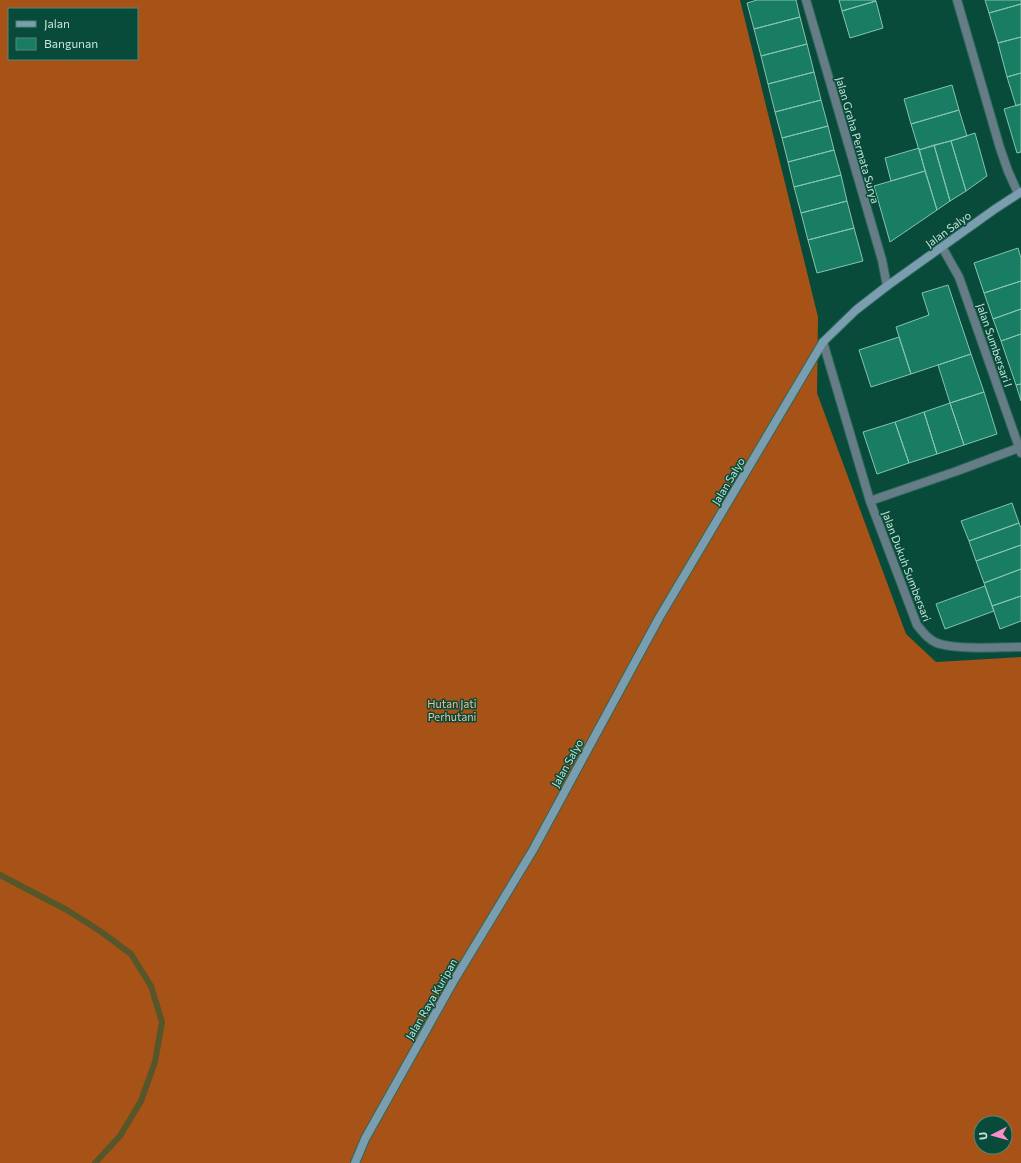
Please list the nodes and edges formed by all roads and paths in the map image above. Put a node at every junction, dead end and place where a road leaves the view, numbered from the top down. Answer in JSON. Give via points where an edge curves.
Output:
{"nodes":[{"id":1,"x":806,"y":0,"type":"edge"},
{"id":2,"x":957,"y":0,"type":"edge"},
{"id":3,"x":1020,"y":192,"type":"edge"},
{"id":4,"x":942,"y":247,"type":"junction"},
{"id":5,"x":887,"y":286,"type":"junction"},
{"id":6,"x":823,"y":342,"type":"junction"},
{"id":7,"x":1020,"y":449,"type":"edge"},
{"id":8,"x":870,"y":501,"type":"junction"},
{"id":9,"x":1021,"y":647,"type":"edge"},
{"id":10,"x":533,"y":850,"type":"joint"},
{"id":11,"x":355,"y":1163,"type":"edge"}],
"edges":[{"from":1,"to":5,"type":"street","name":"Jalan Graha Permata Surya","via":[[882,260]]},
{"from":2,"to":3,"type":"street","via":[[1008,171]]},
{"from":3,"to":4,"type":"street","name":"Jalan Salyo"},
{"from":4,"to":5,"type":"street","name":"Jalan Salyo"},
{"from":4,"to":7,"type":"street","name":"Jalan Sumbersari I","via":[[959,277]]},
{"from":5,"to":6,"type":"street","name":"Jalan Salyo","via":[[856,310]]},
{"from":6,"to":8,"type":"street","name":"Jalan Dukuh Sumbersari"},
{"from":6,"to":10,"type":"street","name":"Jalan Salyo","via":[[659,618]]},
{"from":7,"to":8,"type":"street","name":"Jalan Dukuh Sumbersari"},
{"from":8,"to":9,"type":"street","name":"Jalan Dukuh Sumbersari","via":[[912,614],[926,636],[940,644]]},
{"from":10,"to":11,"type":"street","name":"Jalan Raya Kuripan","via":[[453,982],[365,1139]]}]}
